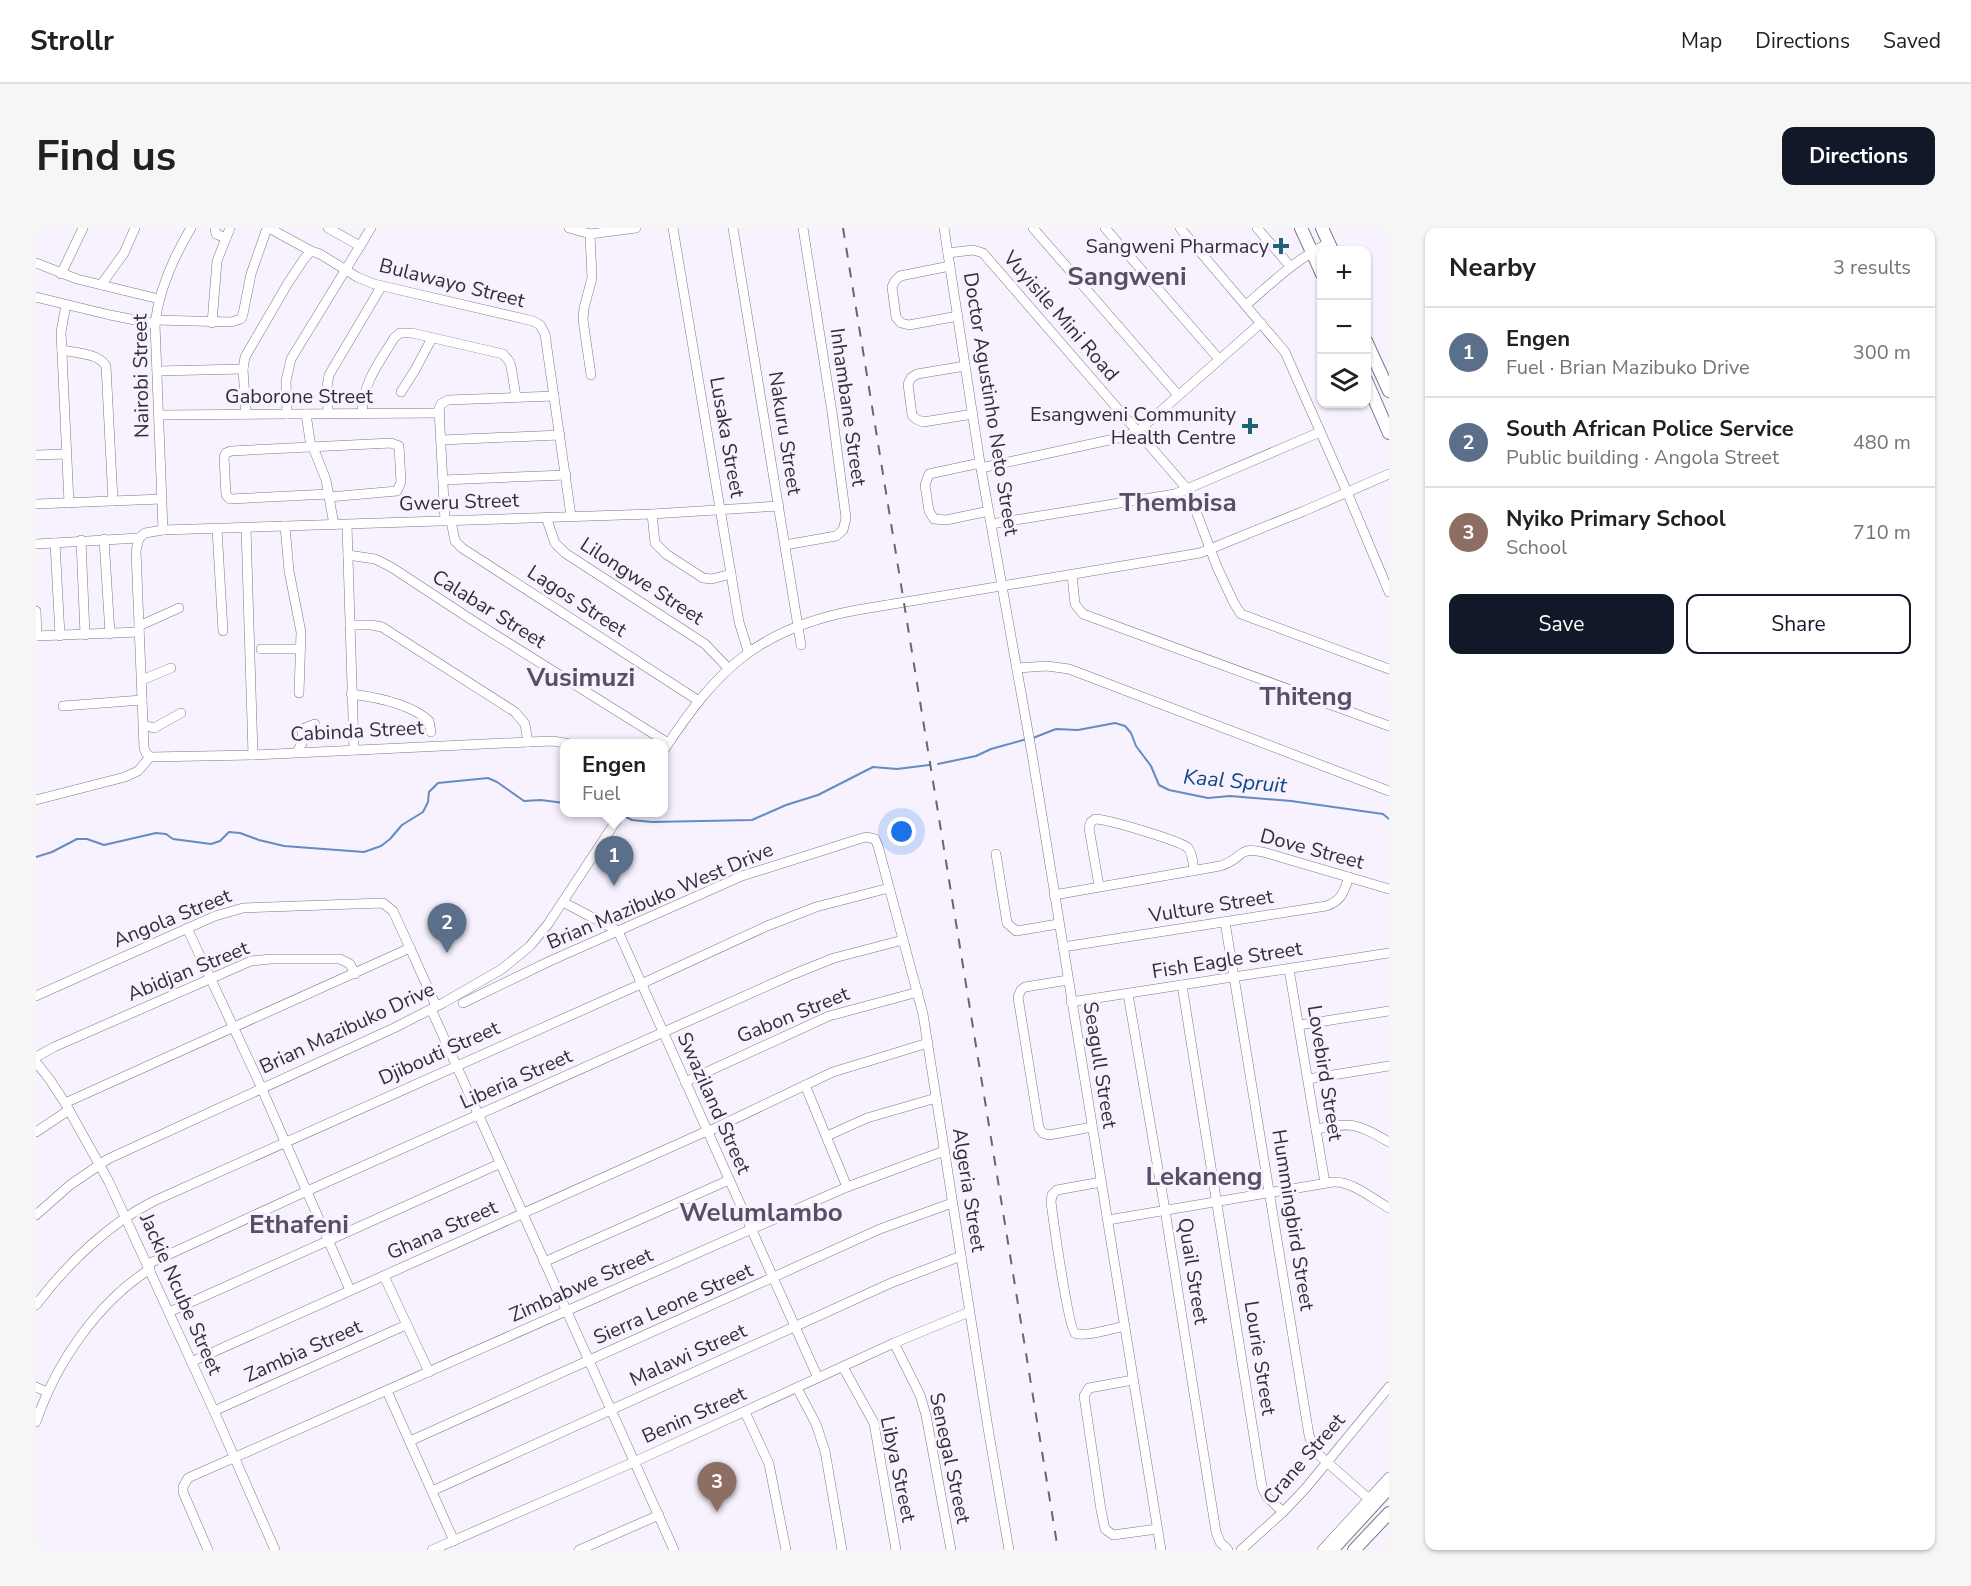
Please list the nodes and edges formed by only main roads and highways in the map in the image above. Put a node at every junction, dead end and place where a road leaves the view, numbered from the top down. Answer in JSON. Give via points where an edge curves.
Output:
{"nodes":[{"id":1,"x":1301,"y":228,"type":"edge"},
{"id":2,"x":1322,"y":228,"type":"edge"},
{"id":3,"x":1330,"y":246,"type":"edge"},
{"id":4,"x":1317,"y":262,"type":"edge"},
{"id":5,"x":1371,"y":352,"type":"edge"},
{"id":6,"x":1389,"y":391,"type":"edge"},
{"id":7,"x":1371,"y":392,"type":"edge"},
{"id":8,"x":1389,"y":434,"type":"edge"},
{"id":9,"x":1389,"y":1488,"type":"edge"},
{"id":10,"x":1389,"y":1513,"type":"edge"},
{"id":11,"x":1332,"y":1550,"type":"edge"},
{"id":12,"x":1354,"y":1550,"type":"edge"}],
"edges":[{"from":1,"to":4,"type":"main road"},
{"from":2,"to":3,"type":"main road"},
{"from":5,"to":6,"type":"main road"},
{"from":7,"to":8,"type":"main road"},
{"from":9,"to":11,"type":"main road"},
{"from":10,"to":12,"type":"main road"}]}
